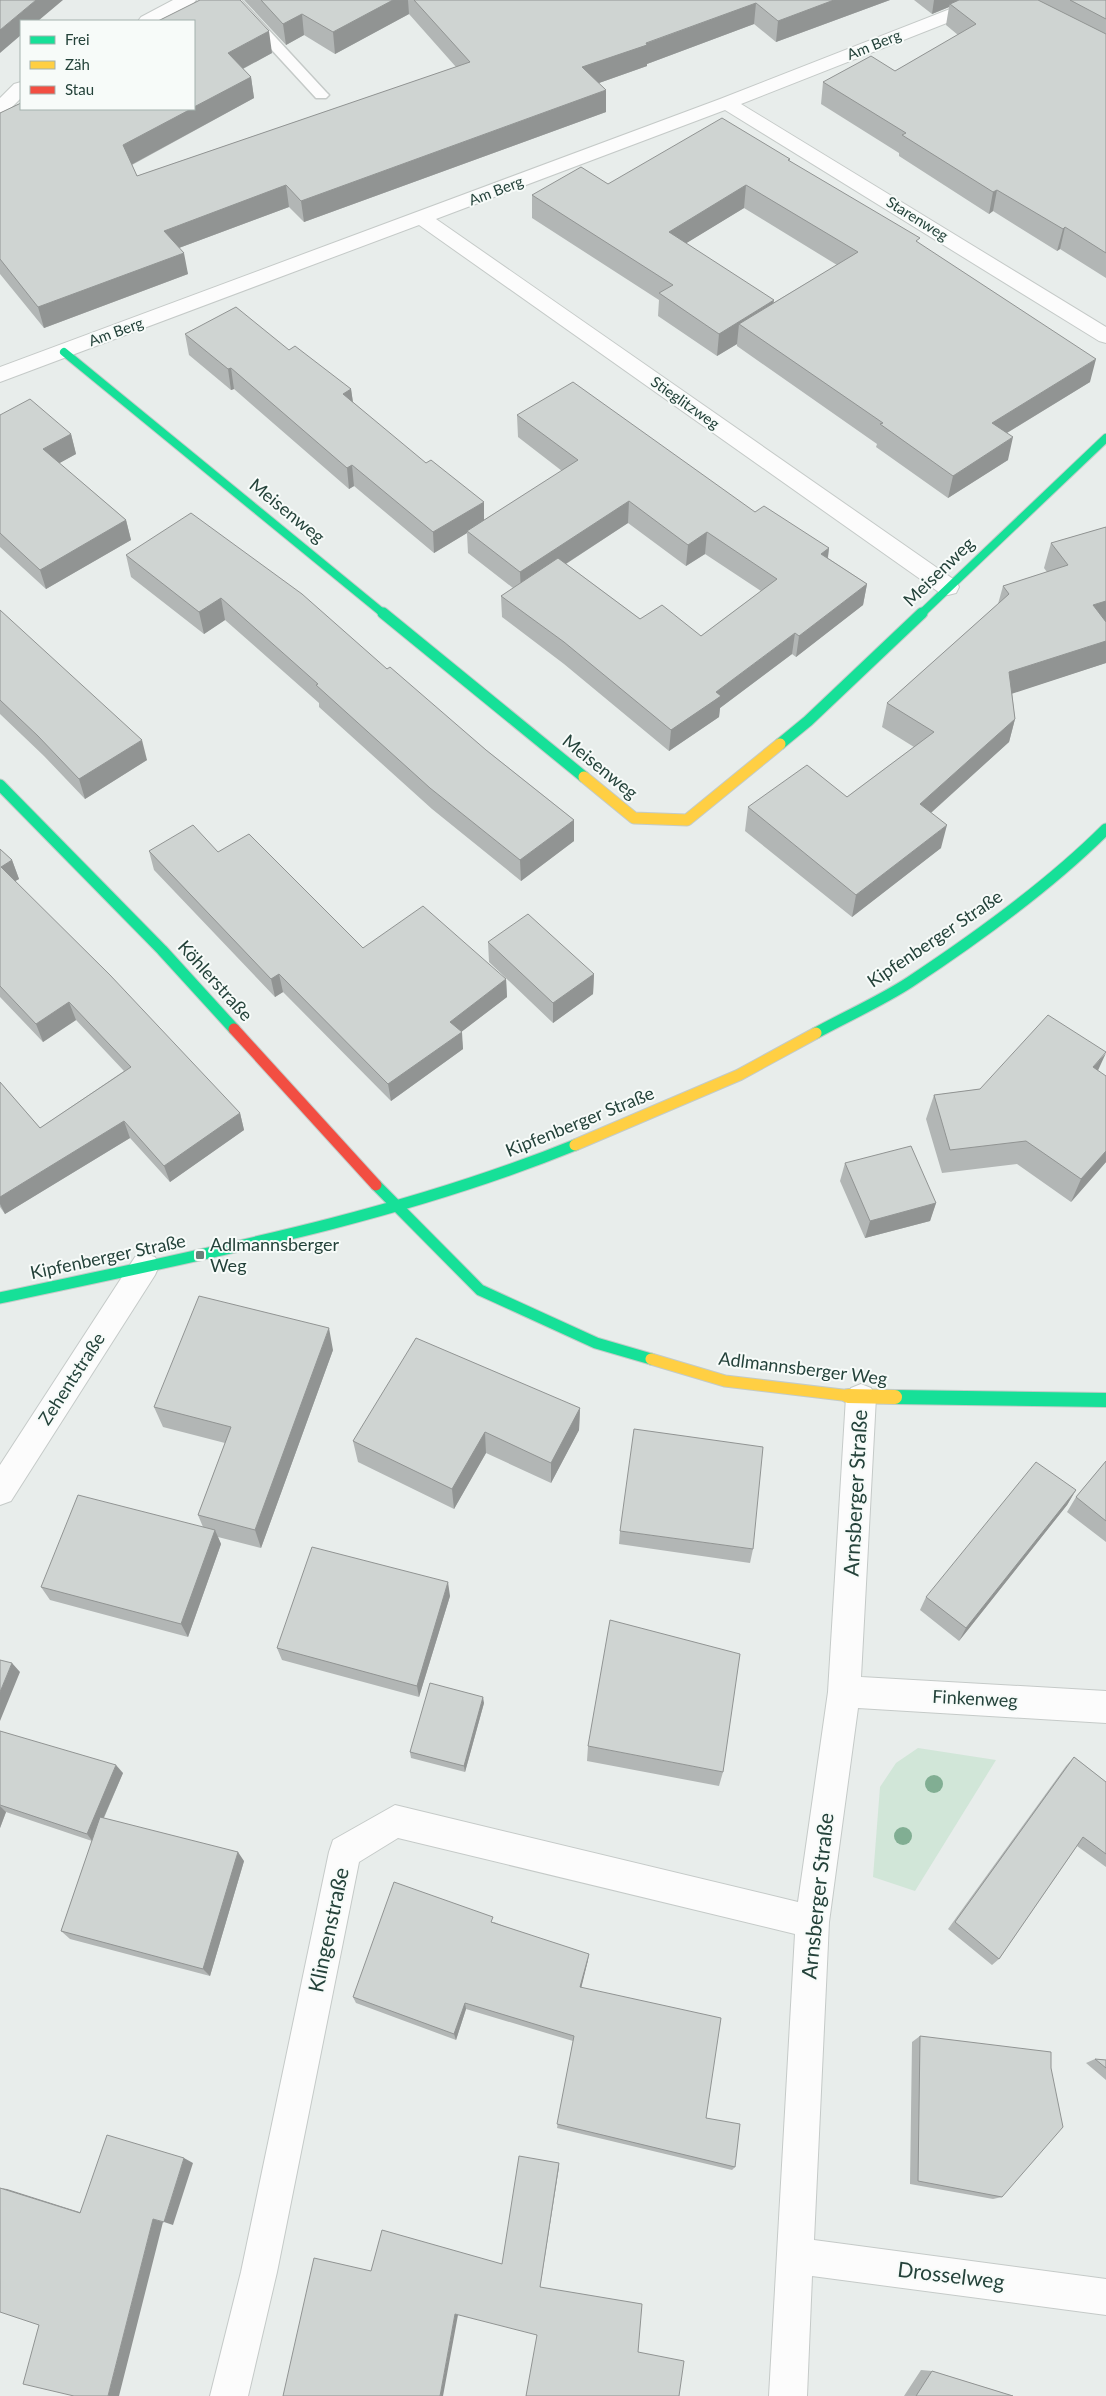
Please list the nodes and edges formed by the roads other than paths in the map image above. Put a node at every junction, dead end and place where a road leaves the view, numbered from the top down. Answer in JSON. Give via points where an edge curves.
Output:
{"nodes":[{"id":1,"x":187,"y":0,"type":"edge"},
{"id":2,"x":233,"y":0,"type":"edge"},
{"id":3,"x":989,"y":0,"type":"edge"},
{"id":4,"x":149,"y":20,"type":"edge"},
{"id":5,"x":20,"y":89,"type":"edge"},
{"id":6,"x":322,"y":95,"type":"dead end"},
{"id":7,"x":727,"y":103,"type":"junction"},
{"id":8,"x":0,"y":108,"type":"edge"},
{"id":9,"x":422,"y":218,"type":"junction"},
{"id":10,"x":1106,"y":336,"type":"edge"},
{"id":11,"x":64,"y":352,"type":"junction"},
{"id":12,"x":0,"y":375,"type":"edge"},
{"id":13,"x":1106,"y":438,"type":"edge"},
{"id":14,"x":948,"y":587,"type":"junction"},
{"id":15,"x":0,"y":785,"type":"edge"},
{"id":16,"x":1106,"y":829,"type":"edge"},
{"id":17,"x":396,"y":1207,"type":"junction"},
{"id":18,"x":145,"y":1266,"type":"junction"},
{"id":19,"x":0,"y":1298,"type":"edge"},
{"id":20,"x":861,"y":1397,"type":"junction"},
{"id":21,"x":1106,"y":1400,"type":"edge"},
{"id":22,"x":0,"y":1492,"type":"edge"},
{"id":23,"x":844,"y":1692,"type":"junction"},
{"id":24,"x":1106,"y":1707,"type":"edge"},
{"id":25,"x":812,"y":1922,"type":"junction"},
{"id":26,"x":796,"y":2256,"type":"junction"},
{"id":27,"x":1106,"y":2297,"type":"edge"},
{"id":28,"x":230,"y":2396,"type":"edge"},
{"id":29,"x":788,"y":2396,"type":"edge"}],
"edges":[{"from":1,"to":4,"type":"street"},
{"from":2,"to":6,"type":"lane"},
{"from":3,"to":7,"type":"street","name":"Am Berg"},
{"from":5,"to":8,"type":"street"},
{"from":7,"to":9,"type":"street","name":"Am Berg"},
{"from":7,"to":10,"type":"street","name":"Starenweg"},
{"from":9,"to":11,"type":"street","name":"Am Berg"},
{"from":9,"to":14,"type":"street","name":"Stieglitzweg"},
{"from":11,"to":12,"type":"street","name":"Am Berg"},
{"from":11,"to":14,"type":"street","name":"Meisenweg","via":[[634,818],[686,820],[808,721]]},
{"from":13,"to":14,"type":"street","name":"Meisenweg"},
{"from":15,"to":17,"type":"street","name":"Köhlerstraße","via":[[162,950]]},
{"from":16,"to":17,"type":"street","name":"Kipfenberger Straße","via":[[999,919],[909,983],[740,1075],[547,1157]]},
{"from":17,"to":18,"type":"street","name":"Kipfenberger Straße"},
{"from":17,"to":20,"type":"street","name":"Adlmannsberger Weg","via":[[480,1290],[596,1343],[725,1380]]},
{"from":18,"to":19,"type":"street","name":"Kipfenberger Straße"},
{"from":18,"to":22,"type":"street","name":"Zehentstraße"},
{"from":20,"to":21,"type":"street","name":"Adlmannsberger Weg"},
{"from":20,"to":23,"type":"street","name":"Arnsberger Straße"},
{"from":23,"to":24,"type":"street","name":"Finkenweg"},
{"from":23,"to":25,"type":"street","name":"Arnsberger Straße"},
{"from":25,"to":26,"type":"street","name":"Arnsberger Straße"},
{"from":25,"to":28,"type":"street","name":"Klingenstraße","via":[[395,1821],[345,1852],[259,2272]]},
{"from":26,"to":27,"type":"street","name":"Drosselweg"},
{"from":26,"to":29,"type":"street","name":"Arnsberger Straße"}]}
